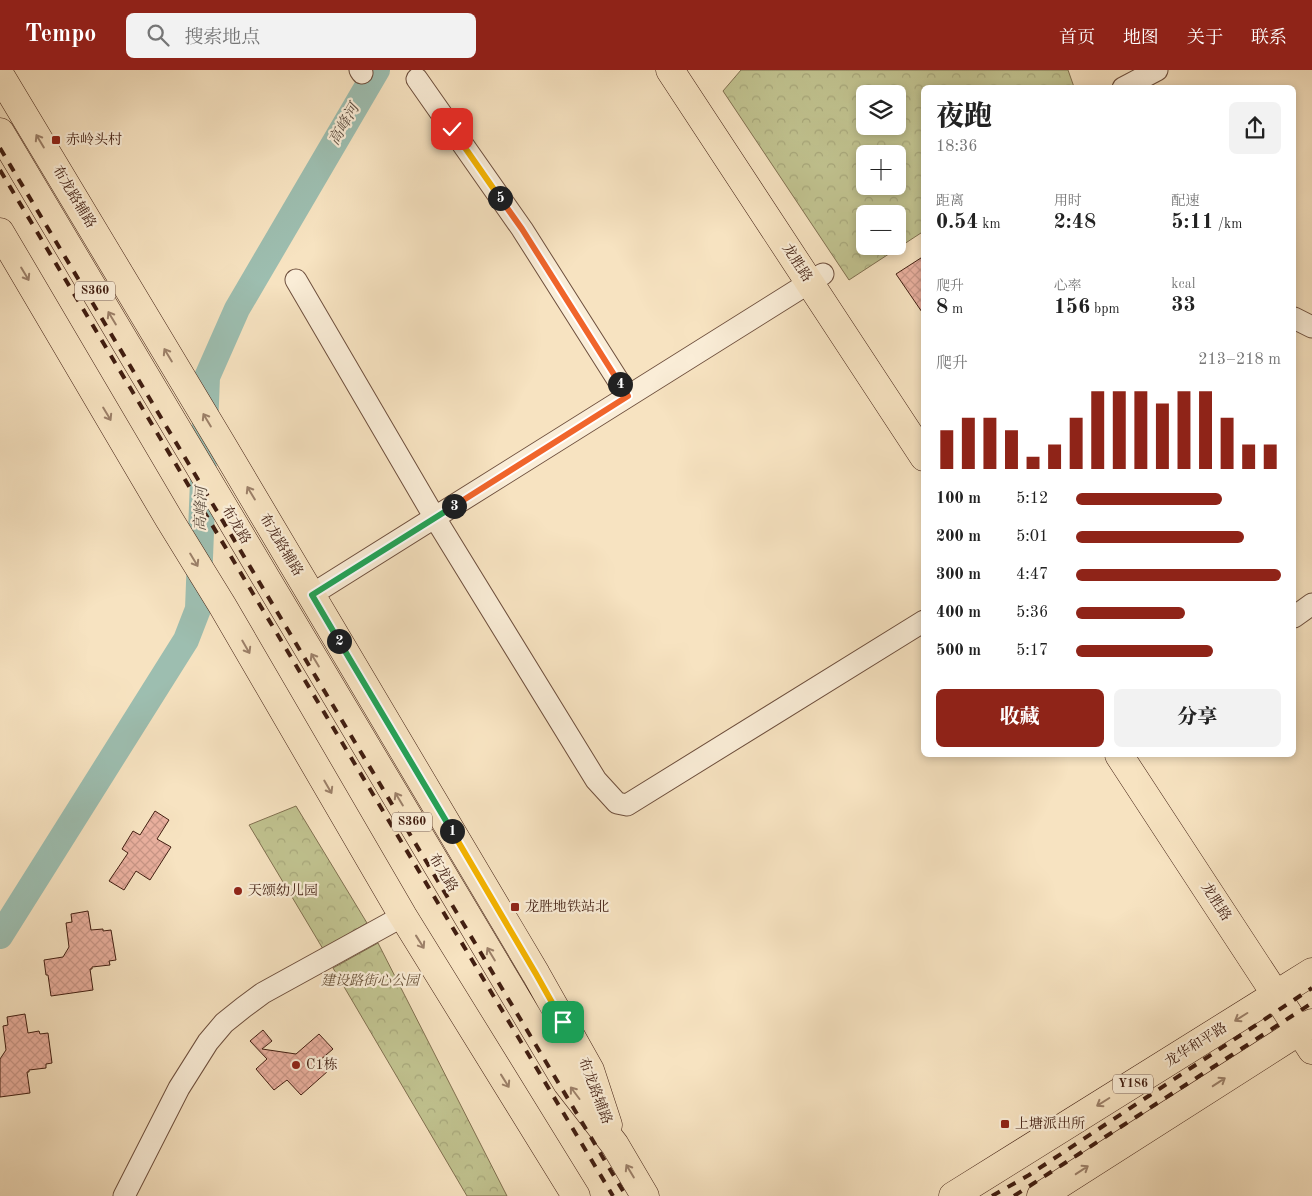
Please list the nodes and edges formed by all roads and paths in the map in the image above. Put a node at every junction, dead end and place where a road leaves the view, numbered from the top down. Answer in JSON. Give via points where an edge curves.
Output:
{"nodes":[{"id":1,"x":670,"y":70,"type":"edge"},
{"id":2,"x":690,"y":70,"type":"edge"},
{"id":3,"x":1157,"y":70,"type":"edge"},
{"id":4,"x":0,"y":75,"type":"edge"},
{"id":5,"x":417,"y":79,"type":"dead end"},
{"id":6,"x":1129,"y":85,"type":"edge"},
{"id":7,"x":0,"y":132,"type":"edge"},
{"id":8,"x":0,"y":232,"type":"edge"},
{"id":9,"x":816,"y":278,"type":"junction"},
{"id":10,"x":296,"y":280,"type":"dead end"},
{"id":11,"x":628,"y":396,"type":"junction"},
{"id":12,"x":921,"y":424,"type":"edge"},
{"id":13,"x":921,"y":452,"type":"edge"},
{"id":14,"x":435,"y":518,"type":"junction"},
{"id":15,"x":312,"y":595,"type":"junction"},
{"id":16,"x":1312,"y":604,"type":"edge"},
{"id":17,"x":1296,"y":616,"type":"edge"},
{"id":18,"x":921,"y":623,"type":"edge"},
{"id":19,"x":1121,"y":757,"type":"edge"},
{"id":20,"x":1139,"y":757,"type":"edge"},
{"id":21,"x":404,"y":916,"type":"junction"},
{"id":22,"x":1312,"y":972,"type":"edge"},
{"id":23,"x":1283,"y":991,"type":"junction"},
{"id":24,"x":1309,"y":1031,"type":"edge"},
{"id":25,"x":615,"y":1146,"type":"junction"},
{"id":26,"x":124,"y":1196,"type":"edge"},
{"id":27,"x":576,"y":1196,"type":"edge"},
{"id":28,"x":645,"y":1196,"type":"edge"},
{"id":29,"x":953,"y":1196,"type":"edge"},
{"id":30,"x":1041,"y":1196,"type":"edge"}],
"edges":[{"from":1,"to":9,"type":"main road","name":"龙胜路"},
{"from":2,"to":9,"type":"main road","name":"龙胜路"},
{"from":3,"to":6,"type":"street"},
{"from":15,"to":4,"type":"main road","name":"布龙路辅路","one_way":true},
{"from":5,"to":11,"type":"street","via":[[522,229]]},
{"from":25,"to":7,"type":"main road","name":"布龙路","number":"S360","one_way":true,"via":[[567,1083]]},
{"from":8,"to":21,"type":"main road","one_way":true},
{"from":9,"to":11,"type":"street"},
{"from":9,"to":12,"type":"main road","name":"龙胜路"},
{"from":9,"to":13,"type":"main road","name":"龙胜路"},
{"from":10,"to":14,"type":"street"},
{"from":11,"to":14,"type":"street"},
{"from":14,"to":15,"type":"street"},
{"from":14,"to":18,"type":"street","via":[[596,780],[617,803],[628,805]]},
{"from":15,"to":25,"type":"main road","name":"布龙路辅路","via":[[590,1070]]},
{"from":16,"to":17,"type":"street"},
{"from":19,"to":23,"type":"main road","name":"龙胜路"},
{"from":20,"to":23,"type":"main road","name":"龙胜路"},
{"from":21,"to":26,"type":"street","via":[[263,993],[224,1023],[179,1088]]},
{"from":21,"to":27,"type":"main road","one_way":true},
{"from":22,"to":23,"type":"main road","name":"龙华和平路","number":"Y186"},
{"from":23,"to":24,"type":"main road","name":"龙胜路"},
{"from":23,"to":29,"type":"main road","name":"龙华和平路","number":"Y186","one_way":true},
{"from":30,"to":24,"type":"main road","one_way":true},
{"from":28,"to":25,"type":"main road","name":"布龙路","number":"S360","one_way":true}]}
